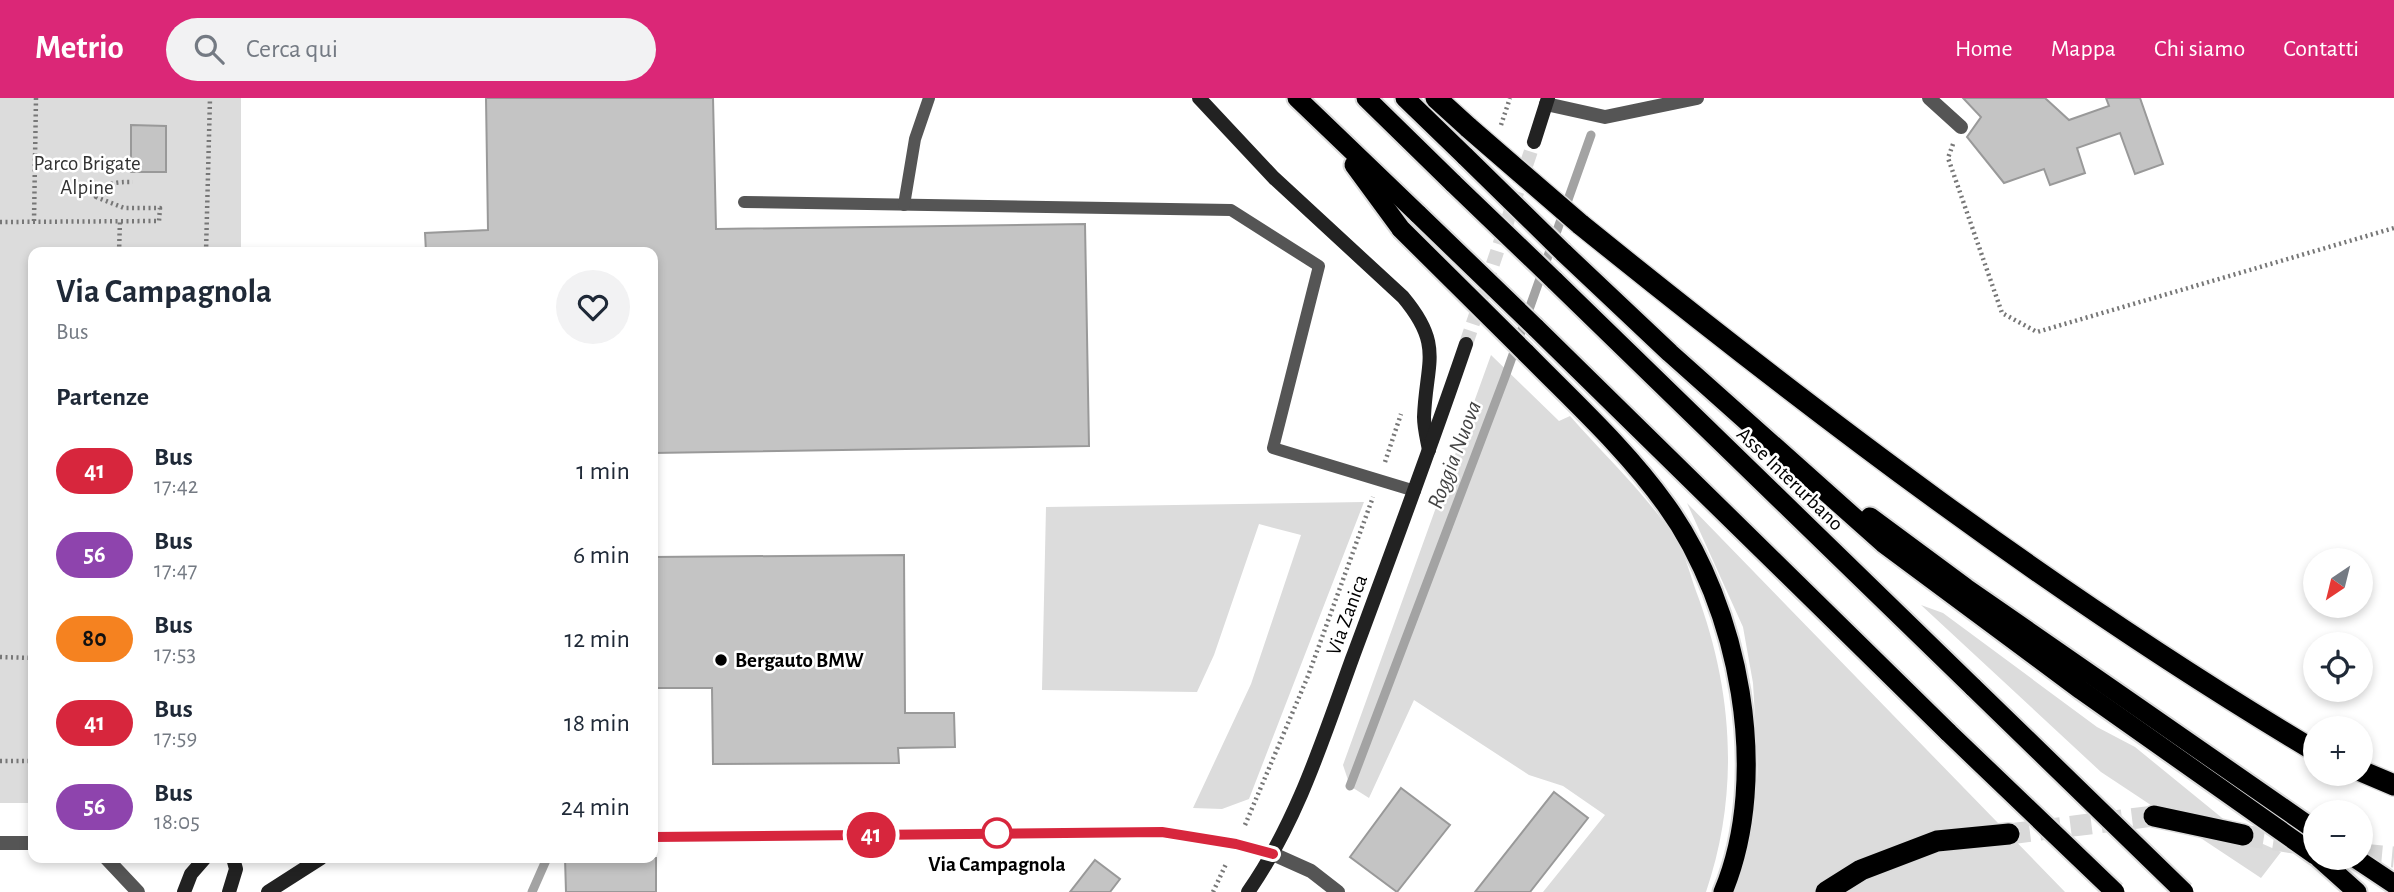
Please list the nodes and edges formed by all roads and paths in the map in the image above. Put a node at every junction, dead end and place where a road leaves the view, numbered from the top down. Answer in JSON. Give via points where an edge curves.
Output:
{"nodes":[{"id":1,"x":36,"y":98,"type":"edge"},
{"id":2,"x":210,"y":98,"type":"edge"},
{"id":3,"x":929,"y":98,"type":"edge"},
{"id":4,"x":1199,"y":98,"type":"edge"},
{"id":5,"x":1297,"y":98,"type":"edge"},
{"id":6,"x":1366,"y":98,"type":"edge"},
{"id":7,"x":1405,"y":98,"type":"edge"},
{"id":8,"x":1436,"y":98,"type":"edge"},
{"id":9,"x":1698,"y":98,"type":"edge"},
{"id":10,"x":1929,"y":98,"type":"edge"},
{"id":11,"x":1547,"y":101,"type":"edge"},
{"id":12,"x":1325,"y":125,"type":"junction"},
{"id":13,"x":1961,"y":127,"type":"joint"},
{"id":14,"x":1534,"y":142,"type":"tunnel mouth"},
{"id":15,"x":133,"y":182,"type":"dead end"},
{"id":16,"x":744,"y":202,"type":"dead end"},
{"id":17,"x":904,"y":205,"type":"junction"},
{"id":18,"x":34,"y":221,"type":"junction"},
{"id":19,"x":120,"y":221,"type":"junction"},
{"id":20,"x":0,"y":222,"type":"edge"},
{"id":21,"x":2394,"y":228,"type":"edge"},
{"id":22,"x":119,"y":247,"type":"edge"},
{"id":23,"x":206,"y":247,"type":"edge"},
{"id":24,"x":1466,"y":344,"type":"tunnel mouth"},
{"id":25,"x":1429,"y":453,"type":"junction"},
{"id":26,"x":1800,"y":469,"type":"junction"},
{"id":27,"x":1415,"y":491,"type":"junction"},
{"id":28,"x":0,"y":657,"type":"edge"},
{"id":29,"x":28,"y":659,"type":"edge"},
{"id":30,"x":2303,"y":744,"type":"edge"},
{"id":31,"x":0,"y":761,"type":"edge"},
{"id":32,"x":28,"y":761,"type":"edge"},
{"id":33,"x":2373,"y":776,"type":"edge"},
{"id":34,"x":2394,"y":785,"type":"edge"},
{"id":35,"x":2154,"y":816,"type":"tunnel mouth"},
{"id":36,"x":2303,"y":822,"type":"edge"},
{"id":37,"x":2009,"y":834,"type":"tunnel mouth"},
{"id":38,"x":2243,"y":835,"type":"tunnel mouth"},
{"id":39,"x":658,"y":837,"type":"edge"},
{"id":40,"x":0,"y":843,"type":"edge"},
{"id":41,"x":28,"y":843,"type":"edge"},
{"id":42,"x":2303,"y":846,"type":"edge"},
{"id":43,"x":1273,"y":854,"type":"junction"},
{"id":44,"x":111,"y":863,"type":"edge"},
{"id":45,"x":201,"y":863,"type":"edge"},
{"id":46,"x":234,"y":863,"type":"edge"},
{"id":47,"x":313,"y":863,"type":"edge"},
{"id":48,"x":2333,"y":870,"type":"edge"},
{"id":49,"x":2373,"y":870,"type":"edge"},
{"id":50,"x":2394,"y":884,"type":"edge"},
{"id":51,"x":138,"y":892,"type":"edge"},
{"id":52,"x":184,"y":892,"type":"edge"},
{"id":53,"x":229,"y":892,"type":"edge"},
{"id":54,"x":268,"y":892,"type":"edge"},
{"id":55,"x":1248,"y":892,"type":"edge"},
{"id":56,"x":1338,"y":892,"type":"edge"},
{"id":57,"x":1723,"y":892,"type":"edge"},
{"id":58,"x":1826,"y":892,"type":"edge"},
{"id":59,"x":2115,"y":892,"type":"edge"},
{"id":60,"x":2183,"y":892,"type":"edge"},
{"id":61,"x":2357,"y":892,"type":"edge"}],
"edges":[{"from":1,"to":18,"type":"path"},
{"from":2,"to":23,"type":"path"},
{"from":3,"to":17,"type":"lane","via":[[915,139]]},
{"from":4,"to":25,"type":"main road","via":[[1274,178],[1417,314],[1431,349],[1424,419]]},
{"from":5,"to":12,"type":"highway"},
{"from":6,"to":60,"type":"highway","name":"Asse Interurbano","bridge":true},
{"from":7,"to":26,"type":"highway","bridge":true,"via":[[1563,252]]},
{"from":8,"to":30,"type":"highway","bridge":true,"via":[[1580,224],[1825,419],[2140,642]]},
{"from":9,"to":11,"type":"street","via":[[1605,117]]},
{"from":10,"to":13,"type":"street"},
{"from":11,"to":14,"type":"main road"},
{"from":12,"to":57,"type":"highway","bridge":true,"via":[[1401,229],[1595,423],[1667,506],[1706,573],[1741,699],[1745,739],[1744,801]]},
{"from":12,"to":59,"type":"highway","bridge":true},
{"from":13,"to":21,"type":"path","via":[[1948,158],[2002,313],[2037,332]]},
{"from":15,"to":19,"type":"path","via":[[114,182],[102,187],[96,197],[124,208],[160,208],[159,221]]},
{"from":16,"to":17,"type":"lane"},
{"from":17,"to":27,"type":"lane","via":[[1231,210],[1319,266],[1273,448]]},
{"from":18,"to":19,"type":"path"},
{"from":18,"to":20,"type":"path"},
{"from":19,"to":22,"type":"path"},
{"from":24,"to":25,"type":"main road","name":"Via Zanica"},
{"from":25,"to":27,"type":"main road","name":"Via Zanica"},
{"from":26,"to":36,"type":"highway"},
{"from":26,"to":42,"type":"highway","via":[[1883,543],[1973,611]]},
{"from":27,"to":43,"type":"main road","name":"Via Zanica","via":[[1301,796]]},
{"from":28,"to":29,"type":"path"},
{"from":31,"to":32,"type":"path"},
{"from":33,"to":34,"type":"highway"},
{"from":35,"to":38,"type":"highway"},
{"from":37,"to":58,"type":"highway","via":[[1937,841],[1861,870]]},
{"from":39,"to":43,"type":"main road","via":[[1162,832]]},
{"from":40,"to":41,"type":"street"},
{"from":43,"to":55,"type":"main road","name":"Via Zanica"},
{"from":43,"to":56,"type":"street","via":[[1311,871]]},
{"from":44,"to":51,"type":"street"},
{"from":45,"to":52,"type":"main road"},
{"from":46,"to":53,"type":"main road"},
{"from":47,"to":54,"type":"main road"},
{"from":48,"to":61,"type":"highway"},
{"from":49,"to":50,"type":"highway"}]}
